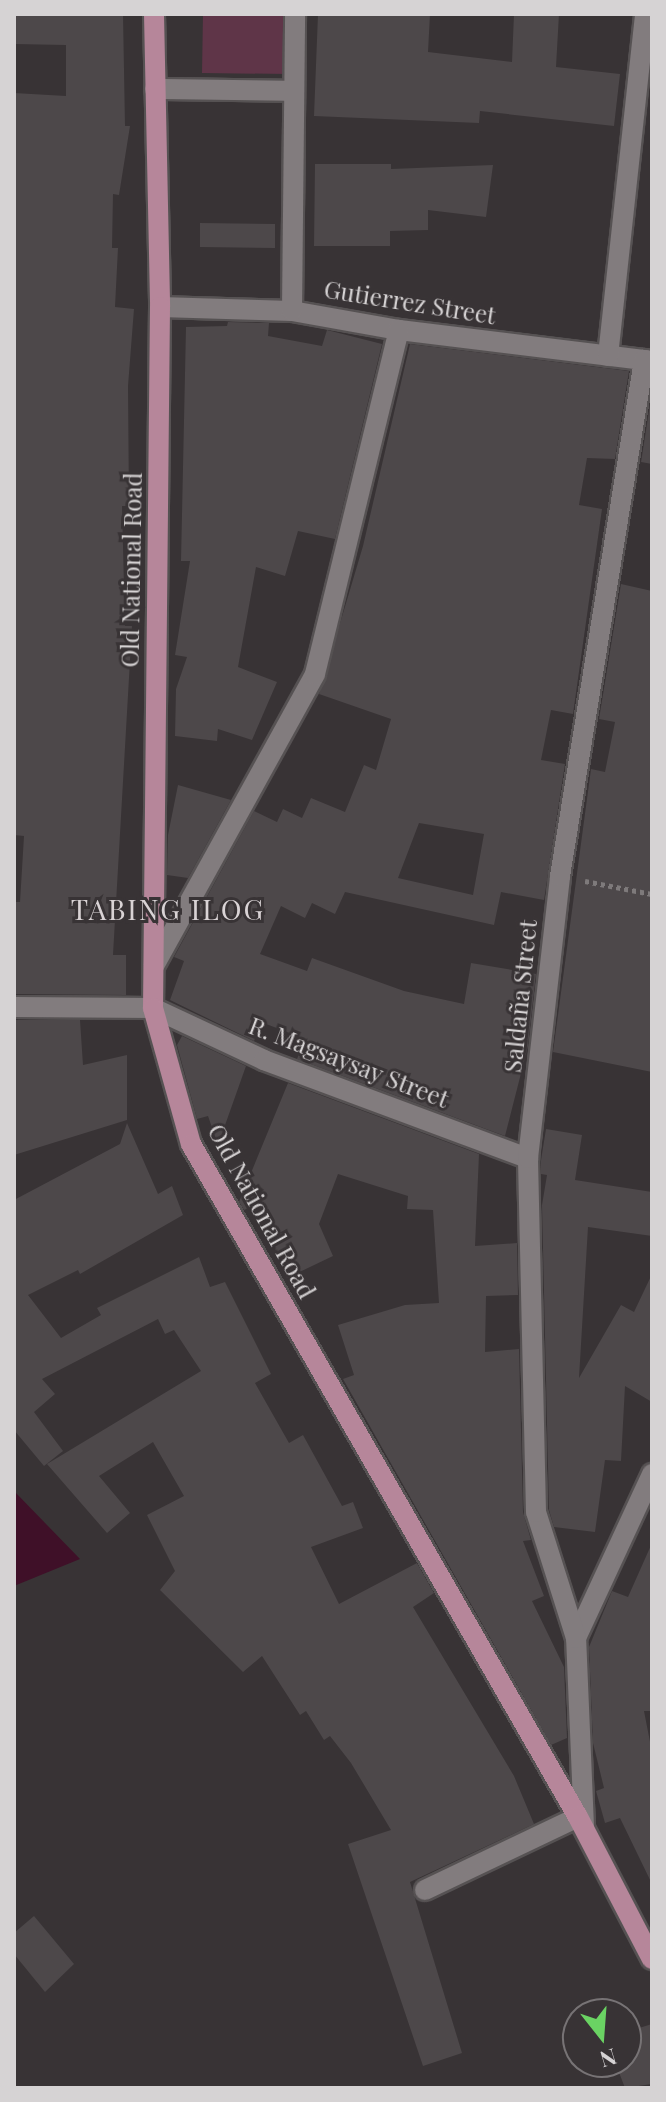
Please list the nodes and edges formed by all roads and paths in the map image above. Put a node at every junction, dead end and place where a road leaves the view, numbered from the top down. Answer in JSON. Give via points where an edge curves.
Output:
{"nodes":[{"id":1,"x":154,"y":14,"type":"edge"},
{"id":2,"x":295,"y":14,"type":"edge"},
{"id":3,"x":645,"y":14,"type":"edge"},
{"id":4,"x":155,"y":89,"type":"junction"},
{"id":5,"x":294,"y":91,"type":"junction"},
{"id":6,"x":160,"y":307,"type":"junction"},
{"id":7,"x":292,"y":311,"type":"junction"},
{"id":8,"x":399,"y":330,"type":"junction"},
{"id":9,"x":608,"y":356,"type":"junction"},
{"id":10,"x":648,"y":360,"type":"edge"},
{"id":11,"x":560,"y":876,"type":"junction"},
{"id":12,"x":652,"y":894,"type":"edge"},
{"id":13,"x":154,"y":966,"type":"junction"},
{"id":14,"x":14,"y":1007,"type":"edge"},
{"id":15,"x":153,"y":1008,"type":"junction"},
{"id":16,"x":528,"y":1158,"type":"junction"},
{"id":17,"x":652,"y":1474,"type":"edge"},
{"id":18,"x":576,"y":1638,"type":"junction"},
{"id":19,"x":581,"y":1822,"type":"junction"},
{"id":20,"x":425,"y":1890,"type":"dead end"},
{"id":21,"x":652,"y":1959,"type":"edge"}],
"edges":[{"from":1,"to":4,"type":"main road","name":"Old National Road"},
{"from":2,"to":5,"type":"street"},
{"from":3,"to":9,"type":"street"},
{"from":4,"to":5,"type":"street"},
{"from":4,"to":6,"type":"main road","name":"Old National Road"},
{"from":5,"to":7,"type":"street"},
{"from":6,"to":7,"type":"street","name":"Gutierrez Street"},
{"from":6,"to":13,"type":"main road","name":"Old National Road"},
{"from":7,"to":8,"type":"street","name":"Gutierrez Street"},
{"from":8,"to":9,"type":"street","name":"Gutierrez Street"},
{"from":8,"to":13,"type":"street","via":[[315,674]]},
{"from":9,"to":10,"type":"street","name":"Gutierrez Street"},
{"from":10,"to":11,"type":"street","name":"Saldaña Street"},
{"from":11,"to":12,"type":"path"},
{"from":11,"to":16,"type":"street","name":"Saldaña Street"},
{"from":13,"to":15,"type":"main road","name":"Old National Road"},
{"from":14,"to":15,"type":"street"},
{"from":15,"to":16,"type":"street","name":"R. Magsaysay Street","via":[[264,1060]]},
{"from":15,"to":19,"type":"main road","name":"Old National Road","via":[[191,1144]]},
{"from":16,"to":18,"type":"street","name":"Saldaña Street","via":[[536,1512]]},
{"from":17,"to":18,"type":"street"},
{"from":18,"to":19,"type":"street"},
{"from":19,"to":20,"type":"street"},
{"from":19,"to":21,"type":"main road","name":"Old National Road"}]}
